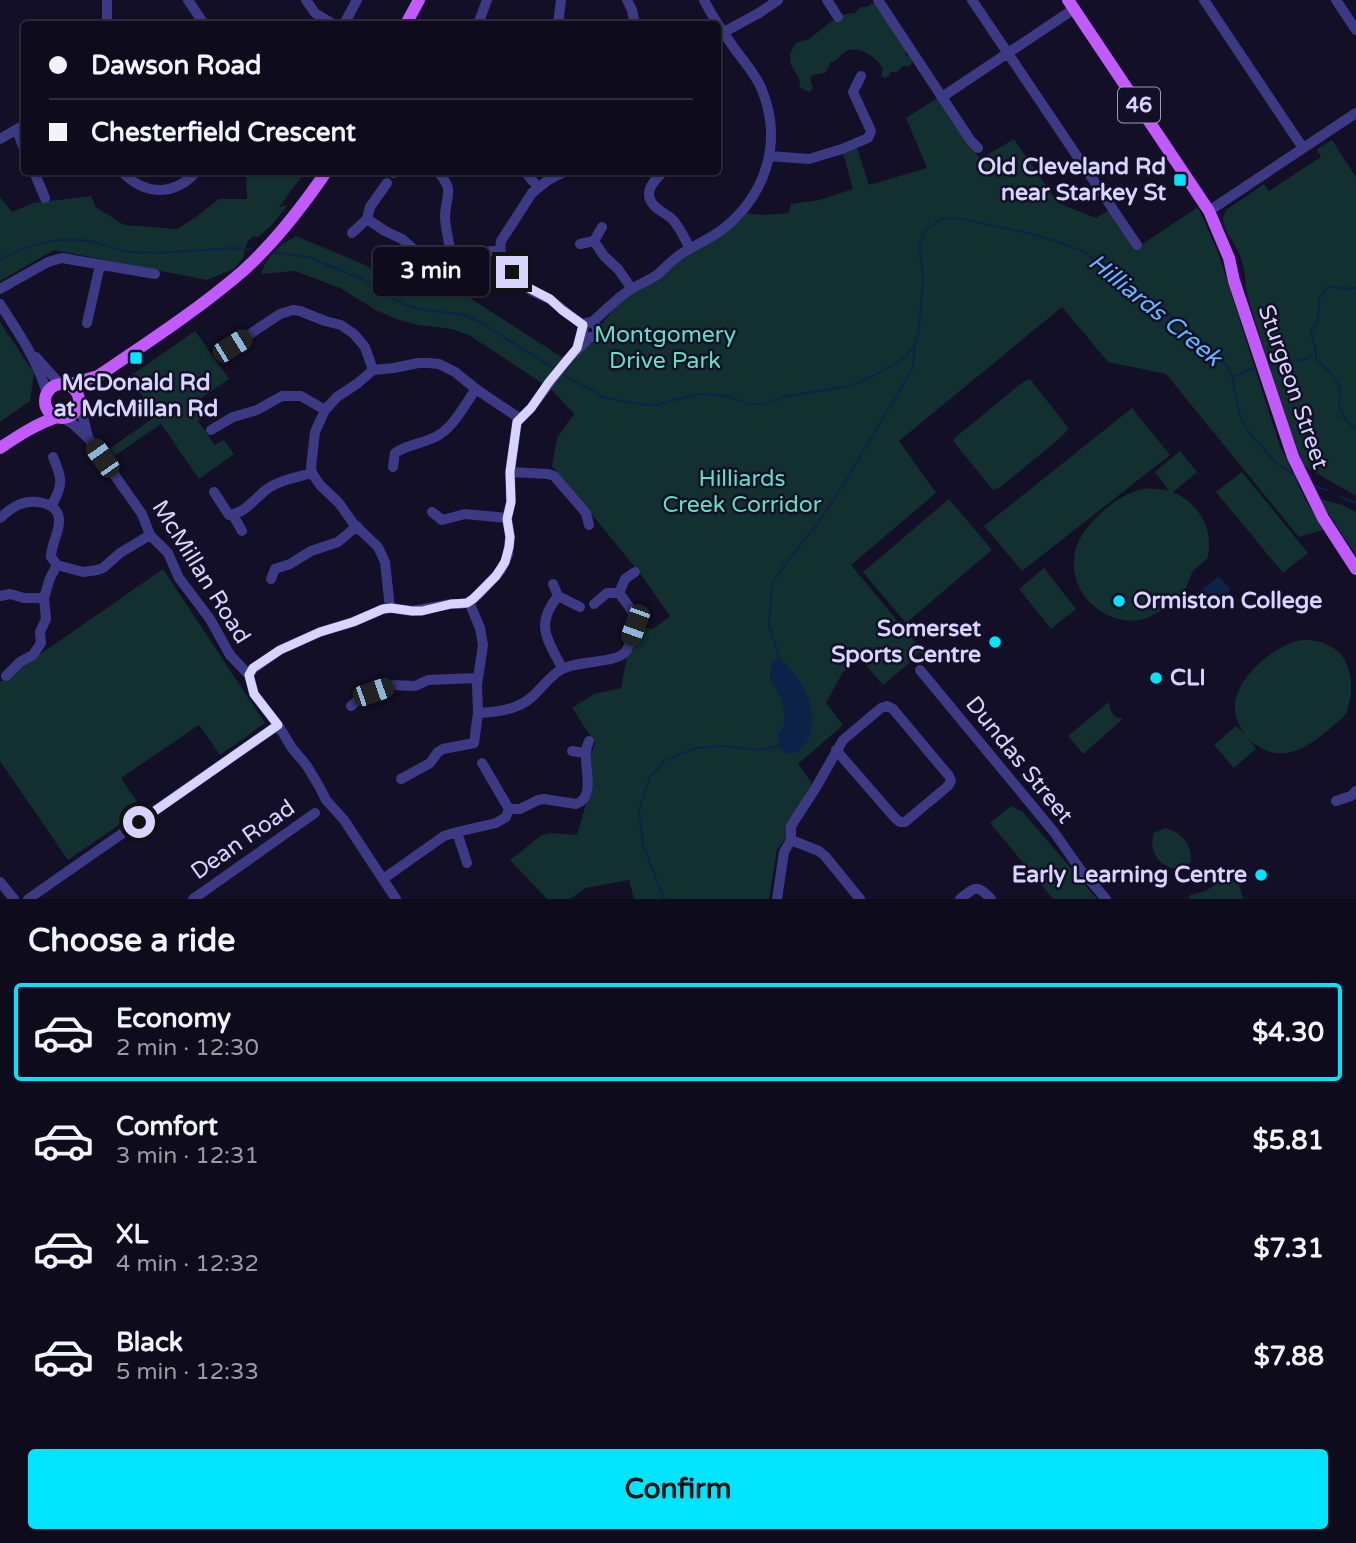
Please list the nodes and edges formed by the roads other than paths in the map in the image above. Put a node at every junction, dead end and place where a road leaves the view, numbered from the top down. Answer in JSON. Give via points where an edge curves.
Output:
{"nodes":[{"id":1,"x":107,"y":0,"type":"edge"},
{"id":2,"x":188,"y":0,"type":"edge"},
{"id":3,"x":306,"y":0,"type":"edge"},
{"id":4,"x":357,"y":0,"type":"edge"},
{"id":5,"x":419,"y":0,"type":"edge"},
{"id":6,"x":487,"y":0,"type":"edge"},
{"id":7,"x":561,"y":0,"type":"edge"},
{"id":8,"x":627,"y":0,"type":"edge"},
{"id":9,"x":704,"y":0,"type":"edge"},
{"id":10,"x":778,"y":0,"type":"edge"},
{"id":11,"x":827,"y":0,"type":"edge"},
{"id":12,"x":878,"y":0,"type":"edge"},
{"id":13,"x":972,"y":0,"type":"edge"},
{"id":14,"x":1204,"y":0,"type":"edge"},
{"id":15,"x":1336,"y":0,"type":"edge"},
{"id":16,"x":1071,"y":4,"type":"edge"},
{"id":17,"x":838,"y":17,"type":"dead end"},
{"id":18,"x":107,"y":21,"type":"edge"},
{"id":19,"x":202,"y":21,"type":"edge"},
{"id":20,"x":328,"y":21,"type":"edge"},
{"id":21,"x":346,"y":21,"type":"edge"},
{"id":22,"x":408,"y":21,"type":"edge"},
{"id":23,"x":479,"y":21,"type":"edge"},
{"id":24,"x":558,"y":21,"type":"edge"},
{"id":25,"x":634,"y":21,"type":"edge"},
{"id":26,"x":717,"y":21,"type":"edge"},
{"id":27,"x":721,"y":27,"type":"edge"},
{"id":28,"x":1356,"y":30,"type":"edge"},
{"id":29,"x":724,"y":32,"type":"junction"},
{"id":30,"x":1007,"y":54,"type":"junction"},
{"id":31,"x":861,"y":76,"type":"dead end"},
{"id":32,"x":853,"y":92,"type":"junction"},
{"id":33,"x":841,"y":93,"type":"dead end"},
{"id":34,"x":942,"y":97,"type":"junction"},
{"id":35,"x":1356,"y":113,"type":"edge"},
{"id":36,"x":21,"y":128,"type":"edge"},
{"id":37,"x":0,"y":139,"type":"edge"},
{"id":38,"x":978,"y":148,"type":"dead end"},
{"id":39,"x":1303,"y":148,"type":"junction"},
{"id":40,"x":770,"y":156,"type":"junction"},
{"id":41,"x":35,"y":175,"type":"edge"},
{"id":42,"x":126,"y":175,"type":"edge"},
{"id":43,"x":193,"y":175,"type":"edge"},
{"id":44,"x":324,"y":175,"type":"edge"},
{"id":45,"x":441,"y":175,"type":"edge"},
{"id":46,"x":528,"y":175,"type":"edge"},
{"id":47,"x":559,"y":175,"type":"edge"},
{"id":48,"x":660,"y":175,"type":"edge"},
{"id":49,"x":383,"y":186,"type":"dead end"},
{"id":50,"x":538,"y":187,"type":"junction"},
{"id":51,"x":45,"y":198,"type":"dead end"},
{"id":52,"x":1209,"y":211,"type":"junction"},
{"id":53,"x":367,"y":219,"type":"junction"},
{"id":54,"x":602,"y":227,"type":"dead end"},
{"id":55,"x":352,"y":233,"type":"dead end"},
{"id":56,"x":594,"y":241,"type":"junction"},
{"id":57,"x":580,"y":244,"type":"dead end"},
{"id":58,"x":1137,"y":245,"type":"dead end"},
{"id":59,"x":690,"y":249,"type":"junction"},
{"id":60,"x":500,"y":250,"type":"junction"},
{"id":61,"x":450,"y":251,"type":"junction"},
{"id":62,"x":100,"y":265,"type":"junction"},
{"id":63,"x":144,"y":272,"type":"junction"},
{"id":64,"x":155,"y":274,"type":"dead end"},
{"id":65,"x":141,"y":286,"type":"dead end"},
{"id":66,"x":0,"y":289,"type":"edge"},
{"id":67,"x":632,"y":289,"type":"junction"},
{"id":68,"x":0,"y":304,"type":"edge"},
{"id":69,"x":89,"y":310,"type":"junction"},
{"id":70,"x":102,"y":311,"type":"dead end"},
{"id":71,"x":88,"y":323,"type":"dead end"},
{"id":72,"x":589,"y":329,"type":"junction"},
{"id":73,"x":228,"y":345,"type":"dead end"},
{"id":74,"x":30,"y":351,"type":"junction"},
{"id":75,"x":373,"y":370,"type":"junction"},
{"id":76,"x":98,"y":376,"type":"junction"},
{"id":77,"x":64,"y":385,"type":"junction"},
{"id":78,"x":476,"y":389,"type":"junction"},
{"id":79,"x":46,"y":398,"type":"junction"},
{"id":80,"x":78,"y":405,"type":"junction"},
{"id":81,"x":324,"y":410,"type":"junction"},
{"id":82,"x":60,"y":418,"type":"junction"},
{"id":83,"x":519,"y":418,"type":"junction"},
{"id":84,"x":211,"y":430,"type":"dead end"},
{"id":85,"x":19,"y":435,"type":"junction"},
{"id":86,"x":89,"y":439,"type":"junction"},
{"id":87,"x":385,"y":445,"type":"dead end"},
{"id":88,"x":0,"y":448,"type":"edge"},
{"id":89,"x":395,"y":453,"type":"junction"},
{"id":90,"x":52,"y":461,"type":"dead end"},
{"id":91,"x":393,"y":467,"type":"dead end"},
{"id":92,"x":510,"y":472,"type":"junction"},
{"id":93,"x":312,"y":473,"type":"junction"},
{"id":94,"x":214,"y":492,"type":"dead end"},
{"id":95,"x":51,"y":506,"type":"junction"},
{"id":96,"x":432,"y":513,"type":"dead end"},
{"id":97,"x":233,"y":515,"type":"junction"},
{"id":98,"x":0,"y":518,"type":"edge"},
{"id":99,"x":507,"y":519,"type":"junction"},
{"id":100,"x":442,"y":520,"type":"junction"},
{"id":101,"x":589,"y":525,"type":"dead end"},
{"id":102,"x":356,"y":526,"type":"junction"},
{"id":103,"x":242,"y":531,"type":"dead end"},
{"id":104,"x":439,"y":531,"type":"dead end"},
{"id":105,"x":150,"y":535,"type":"junction"},
{"id":106,"x":58,"y":565,"type":"junction"},
{"id":107,"x":1356,"y":569,"type":"edge"},
{"id":108,"x":272,"y":570,"type":"dead end"},
{"id":109,"x":635,"y":572,"type":"dead end"},
{"id":110,"x":553,"y":584,"type":"dead end"},
{"id":111,"x":620,"y":593,"type":"junction"},
{"id":112,"x":0,"y":596,"type":"edge"},
{"id":113,"x":558,"y":596,"type":"junction"},
{"id":114,"x":44,"y":598,"type":"junction"},
{"id":115,"x":469,"y":602,"type":"junction"},
{"id":116,"x":594,"y":604,"type":"dead end"},
{"id":117,"x":580,"y":607,"type":"dead end"},
{"id":118,"x":390,"y":608,"type":"junction"},
{"id":119,"x":562,"y":668,"type":"junction"},
{"id":120,"x":920,"y":670,"type":"dead end"},
{"id":121,"x":249,"y":675,"type":"junction"},
{"id":122,"x":6,"y":676,"type":"dead end"},
{"id":123,"x":477,"y":678,"type":"junction"},
{"id":124,"x":351,"y":706,"type":"dead end"},
{"id":125,"x":478,"y":713,"type":"junction"},
{"id":126,"x":278,"y":725,"type":"junction"},
{"id":127,"x":589,"y":741,"type":"dead end"},
{"id":128,"x":836,"y":750,"type":"junction"},
{"id":129,"x":572,"y":751,"type":"dead end"},
{"id":130,"x":585,"y":753,"type":"junction"},
{"id":131,"x":482,"y":763,"type":"dead end"},
{"id":132,"x":401,"y":779,"type":"dead end"},
{"id":133,"x":1356,"y":791,"type":"edge"},
{"id":134,"x":1336,"y":801,"type":"dead end"},
{"id":135,"x":509,"y":809,"type":"junction"},
{"id":136,"x":315,"y":813,"type":"dead end"},
{"id":137,"x":457,"y":832,"type":"junction"},
{"id":138,"x":791,"y":840,"type":"junction"},
{"id":139,"x":1062,"y":843,"type":"junction"},
{"id":140,"x":467,"y":863,"type":"dead end"},
{"id":141,"x":383,"y":879,"type":"junction"},
{"id":142,"x":0,"y":883,"type":"edge"},
{"id":143,"x":14,"y":899,"type":"edge"},
{"id":144,"x":28,"y":899,"type":"edge"},
{"id":145,"x":193,"y":899,"type":"edge"},
{"id":146,"x":396,"y":899,"type":"edge"},
{"id":147,"x":777,"y":899,"type":"edge"},
{"id":148,"x":860,"y":899,"type":"edge"},
{"id":149,"x":960,"y":899,"type":"edge"},
{"id":150,"x":991,"y":899,"type":"edge"},
{"id":151,"x":1106,"y":899,"type":"edge"},
{"id":152,"x":1114,"y":899,"type":"edge"}],
"edges":[{"from":1,"to":18,"type":"street"},
{"from":2,"to":19,"type":"street"},
{"from":3,"to":20,"type":"street"},
{"from":4,"to":21,"type":"street"},
{"from":5,"to":22,"type":"main road"},
{"from":6,"to":23,"type":"street"},
{"from":7,"to":24,"type":"street"},
{"from":8,"to":25,"type":"street"},
{"from":9,"to":26,"type":"street"},
{"from":10,"to":29,"type":"street"},
{"from":11,"to":17,"type":"street"},
{"from":12,"to":34,"type":"street"},
{"from":13,"to":30,"type":"street"},
{"from":14,"to":39,"type":"street"},
{"from":15,"to":28,"type":"street"},
{"from":16,"to":30,"type":"street"},
{"from":16,"to":52,"type":"main road","number":"46"},
{"from":27,"to":29,"type":"street"},
{"from":29,"to":40,"type":"street","via":[[763,91],[770,123]]},
{"from":30,"to":34,"type":"street"},
{"from":30,"to":58,"type":"street"},
{"from":31,"to":32,"type":"street"},
{"from":32,"to":33,"type":"street"},
{"from":32,"to":40,"type":"street","via":[[871,131],[868,138],[809,159]]},
{"from":34,"to":38,"type":"street"},
{"from":35,"to":39,"type":"street"},
{"from":36,"to":37,"type":"street"},
{"from":39,"to":52,"type":"street"},
{"from":40,"to":59,"type":"street","via":[[746,206],[724,228]]},
{"from":41,"to":51,"type":"street"},
{"from":42,"to":43,"type":"street","via":[[159,190],[184,183]]},
{"from":44,"to":76,"type":"main road","via":[[253,261],[216,293]]},
{"from":45,"to":61,"type":"street","via":[[449,191],[445,214]]},
{"from":46,"to":50,"type":"street"},
{"from":47,"to":50,"type":"street"},
{"from":48,"to":59,"type":"street","via":[[652,184],[651,202],[672,219]]},
{"from":49,"to":53,"type":"street"},
{"from":50,"to":60,"type":"street","via":[[521,207]]},
{"from":52,"to":107,"type":"main road","name":"Sturgeon Street","number":"46","via":[[1229,258],[1293,457],[1311,497]]},
{"from":53,"to":55,"type":"street"},
{"from":53,"to":61,"type":"street","via":[[422,254]]},
{"from":54,"to":56,"type":"street"},
{"from":56,"to":57,"type":"street"},
{"from":56,"to":67,"type":"street"},
{"from":59,"to":67,"type":"street"},
{"from":60,"to":61,"type":"street"},
{"from":60,"to":72,"type":"street","via":[[523,283]]},
{"from":62,"to":63,"type":"street"},
{"from":62,"to":66,"type":"street","via":[[57,258]]},
{"from":62,"to":69,"type":"street"},
{"from":63,"to":64,"type":"street"},
{"from":63,"to":65,"type":"street"},
{"from":67,"to":72,"type":"street"},
{"from":68,"to":74,"type":"street"},
{"from":69,"to":70,"type":"street"},
{"from":69,"to":71,"type":"street"},
{"from":72,"to":83,"type":"street"},
{"from":73,"to":75,"type":"street","via":[[274,311],[300,311],[348,329],[365,347]]},
{"from":74,"to":77,"type":"street"},
{"from":74,"to":79,"type":"street"},
{"from":75,"to":78,"type":"street","via":[[439,364]]},
{"from":75,"to":81,"type":"street"},
{"from":76,"to":77,"type":"main road"},
{"from":76,"to":80,"type":"main road"},
{"from":77,"to":79,"type":"main road","via":[[50,389]]},
{"from":77,"to":80,"type":"main road","via":[[75,391]]},
{"from":78,"to":83,"type":"street"},
{"from":78,"to":89,"type":"street","via":[[446,430]]},
{"from":79,"to":82,"type":"main road","via":[[49,412]]},
{"from":79,"to":85,"type":"main road"},
{"from":80,"to":82,"type":"main road","via":[[69,417]]},
{"from":80,"to":86,"type":"street","name":"McMillan Road"},
{"from":81,"to":84,"type":"street","via":[[301,396],[282,396]]},
{"from":81,"to":93,"type":"street","via":[[315,432]]},
{"from":82,"to":85,"type":"main road"},
{"from":82,"to":86,"type":"street","name":"McMillan Road"},
{"from":83,"to":92,"type":"street"},
{"from":85,"to":88,"type":"main road"},
{"from":86,"to":105,"type":"street","name":"McMillan Road","via":[[142,514]]},
{"from":87,"to":89,"type":"street"},
{"from":89,"to":91,"type":"street"},
{"from":90,"to":95,"type":"street","via":[[60,473],[60,488]]},
{"from":92,"to":99,"type":"street"},
{"from":92,"to":101,"type":"street","via":[[554,476],[586,513]]},
{"from":93,"to":97,"type":"street","via":[[271,486]]},
{"from":93,"to":102,"type":"street"},
{"from":94,"to":97,"type":"street"},
{"from":95,"to":98,"type":"street","via":[[24,503]]},
{"from":95,"to":106,"type":"street","via":[[60,517],[51,552]]},
{"from":96,"to":100,"type":"street"},
{"from":97,"to":103,"type":"street"},
{"from":99,"to":100,"type":"street","via":[[465,514]]},
{"from":99,"to":115,"type":"street","via":[[510,537],[505,562]]},
{"from":100,"to":104,"type":"street"},
{"from":102,"to":108,"type":"street","via":[[338,542]]},
{"from":102,"to":118,"type":"street","via":[[382,554]]},
{"from":105,"to":106,"type":"street","via":[[97,570],[83,572]]},
{"from":105,"to":121,"type":"street","name":"McMillan Road","via":[[168,553],[179,578],[211,619],[230,655]]},
{"from":106,"to":114,"type":"street"},
{"from":109,"to":111,"type":"street","via":[[625,579]]},
{"from":110,"to":113,"type":"street"},
{"from":111,"to":116,"type":"street","via":[[607,593]]},
{"from":111,"to":119,"type":"street","via":[[636,620],[624,654]]},
{"from":112,"to":114,"type":"street"},
{"from":113,"to":117,"type":"street"},
{"from":113,"to":119,"type":"street","via":[[547,613],[545,631]]},
{"from":114,"to":122,"type":"street","via":[[46,619],[40,632],[47,643]]},
{"from":115,"to":118,"type":"street","via":[[422,611]]},
{"from":115,"to":123,"type":"street","via":[[482,637]]},
{"from":118,"to":121,"type":"street","via":[[320,632]]},
{"from":119,"to":125,"type":"street","via":[[524,703]]},
{"from":120,"to":139,"type":"street","name":"Dundas Street"},
{"from":121,"to":126,"type":"street","name":"McMillan Road","via":[[254,694]]},
{"from":123,"to":124,"type":"street","via":[[391,685]]},
{"from":123,"to":125,"type":"street"},
{"from":125,"to":132,"type":"street","via":[[474,743],[443,749],[430,763]]},
{"from":126,"to":141,"type":"street","name":"McMillan Road"},
{"from":126,"to":144,"type":"street"},
{"from":127,"to":130,"type":"street"},
{"from":128,"to":128,"type":"street","via":[[900,822],[951,781],[887,706]]},
{"from":128,"to":138,"type":"street","via":[[791,826]]},
{"from":129,"to":130,"type":"street"},
{"from":130,"to":135,"type":"street","via":[[588,777],[581,803],[544,799]]},
{"from":131,"to":135,"type":"street"},
{"from":133,"to":134,"type":"street"},
{"from":135,"to":137,"type":"street","via":[[501,821]]},
{"from":136,"to":145,"type":"street","name":"Dean Road"},
{"from":137,"to":140,"type":"street"},
{"from":137,"to":141,"type":"street","via":[[444,836]]},
{"from":138,"to":147,"type":"street","via":[[784,852]]},
{"from":138,"to":148,"type":"street","via":[[825,856]]},
{"from":139,"to":151,"type":"street","name":"Dundas Street"},
{"from":139,"to":152,"type":"street","name":"Dundas Street"},
{"from":141,"to":146,"type":"street","name":"McMillan Road"},
{"from":142,"to":143,"type":"street"},
{"from":149,"to":150,"type":"street","via":[[978,888]]}]}
